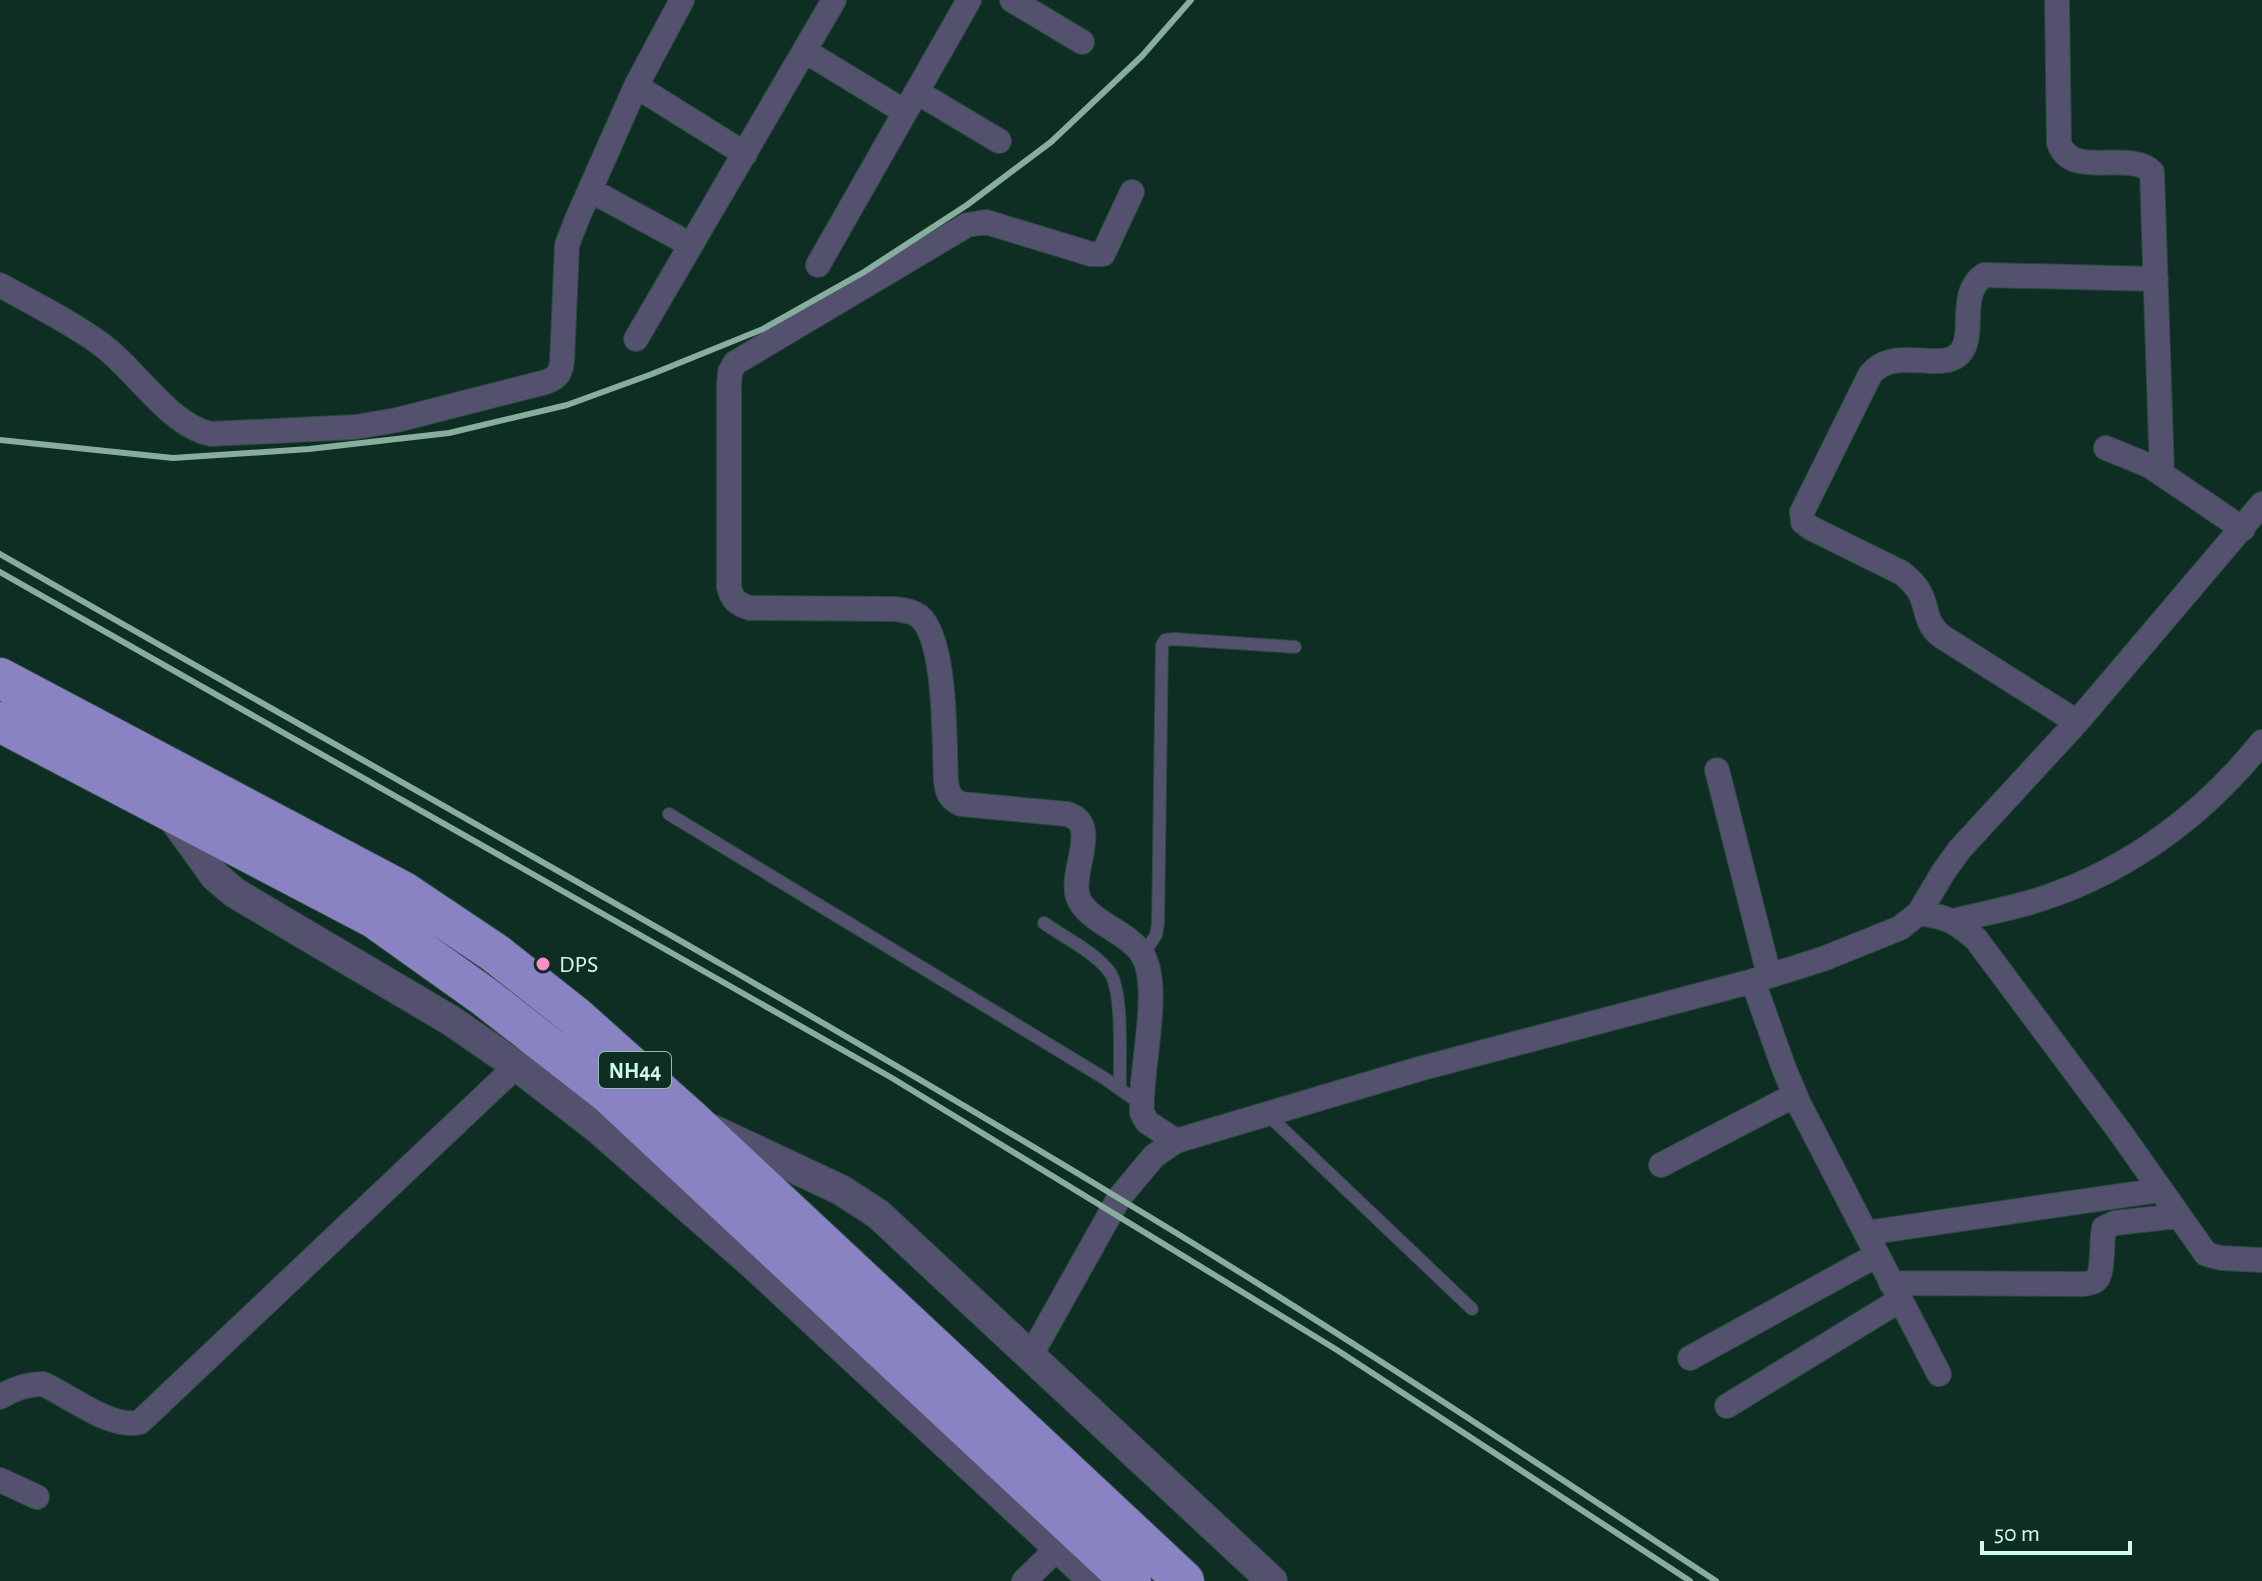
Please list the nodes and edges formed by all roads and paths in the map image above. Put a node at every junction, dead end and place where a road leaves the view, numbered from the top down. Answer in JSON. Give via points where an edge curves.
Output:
{"nodes":[{"id":1,"x":682,"y":0,"type":"edge"},
{"id":2,"x":834,"y":0,"type":"edge"},
{"id":3,"x":969,"y":0,"type":"edge"},
{"id":4,"x":1012,"y":0,"type":"edge"},
{"id":5,"x":2057,"y":0,"type":"edge"},
{"id":6,"x":1082,"y":42,"type":"dead end"},
{"id":7,"x":805,"y":51,"type":"junction"},
{"id":8,"x":636,"y":86,"type":"junction"},
{"id":9,"x":911,"y":102,"type":"junction"},
{"id":10,"x":999,"y":141,"type":"dead end"},
{"id":11,"x":745,"y":154,"type":"junction"},
{"id":12,"x":590,"y":190,"type":"junction"},
{"id":13,"x":1132,"y":192,"type":"dead end"},
{"id":14,"x":691,"y":245,"type":"junction"},
{"id":15,"x":818,"y":265,"type":"dead end"},
{"id":16,"x":2156,"y":279,"type":"junction"},
{"id":17,"x":0,"y":285,"type":"edge"},
{"id":18,"x":636,"y":339,"type":"dead end"},
{"id":19,"x":2106,"y":448,"type":"dead end"},
{"id":20,"x":2162,"y":474,"type":"junction"},
{"id":21,"x":2256,"y":515,"type":"edge"},
{"id":22,"x":1295,"y":647,"type":"dead end"},
{"id":23,"x":0,"y":678,"type":"edge"},
{"id":24,"x":0,"y":722,"type":"edge"},
{"id":25,"x":2077,"y":722,"type":"junction"},
{"id":26,"x":2262,"y":742,"type":"edge"},
{"id":27,"x":1717,"y":770,"type":"dead end"},
{"id":28,"x":669,"y":814,"type":"dead end"},
{"id":29,"x":1919,"y":913,"type":"junction"},
{"id":30,"x":1954,"y":921,"type":"junction"},
{"id":31,"x":1044,"y":923,"type":"dead end"},
{"id":32,"x":1143,"y":955,"type":"junction"},
{"id":33,"x":1761,"y":978,"type":"junction"},
{"id":34,"x":529,"y":1054,"type":"junction"},
{"id":35,"x":1120,"y":1088,"type":"junction"},
{"id":36,"x":1795,"y":1095,"type":"junction"},
{"id":37,"x":1141,"y":1104,"type":"junction"},
{"id":38,"x":1266,"y":1113,"type":"junction"},
{"id":39,"x":690,"y":1119,"type":"junction"},
{"id":40,"x":1176,"y":1141,"type":"junction"},
{"id":41,"x":1661,"y":1165,"type":"dead end"},
{"id":42,"x":2160,"y":1190,"type":"junction"},
{"id":43,"x":2178,"y":1216,"type":"junction"},
{"id":44,"x":1871,"y":1244,"type":"junction"},
{"id":45,"x":2262,"y":1260,"type":"edge"},
{"id":46,"x":1896,"y":1292,"type":"junction"},
{"id":47,"x":1472,"y":1309,"type":"dead end"},
{"id":48,"x":1031,"y":1355,"type":"junction"},
{"id":49,"x":1690,"y":1358,"type":"dead end"},
{"id":50,"x":1939,"y":1374,"type":"dead end"},
{"id":51,"x":0,"y":1397,"type":"edge"},
{"id":52,"x":1727,"y":1406,"type":"dead end"},
{"id":53,"x":0,"y":1480,"type":"edge"},
{"id":54,"x":37,"y":1497,"type":"dead end"},
{"id":55,"x":1058,"y":1548,"type":"junction"},
{"id":56,"x":1024,"y":1581,"type":"edge"},
{"id":57,"x":1094,"y":1581,"type":"edge"},
{"id":58,"x":1131,"y":1581,"type":"edge"},
{"id":59,"x":1184,"y":1581,"type":"edge"},
{"id":60,"x":1272,"y":1581,"type":"edge"}],
"edges":[{"from":1,"to":8,"type":"street"},
{"from":2,"to":7,"type":"street"},
{"from":3,"to":9,"type":"street"},
{"from":4,"to":6,"type":"street"},
{"from":5,"to":16,"type":"street","via":[[2062,152],[2081,161],[2140,164],[2152,172]]},
{"from":7,"to":9,"type":"street"},
{"from":7,"to":11,"type":"street"},
{"from":8,"to":11,"type":"street"},
{"from":8,"to":12,"type":"street"},
{"from":9,"to":10,"type":"street"},
{"from":9,"to":15,"type":"street"},
{"from":11,"to":14,"type":"street"},
{"from":12,"to":14,"type":"street"},
{"from":12,"to":17,"type":"street","via":[[567,245],[562,362],[556,378],[356,427],[198,431],[176,417],[101,344]]},
{"from":13,"to":32,"type":"street","via":[[1103,254],[986,222],[967,225],[735,363],[729,385],[729,587],[739,605],[750,608],[895,609],[920,617],[940,665],[947,792],[961,804],[1077,817],[1083,833],[1078,898]]},
{"from":14,"to":18,"type":"street"},
{"from":16,"to":20,"type":"street"},
{"from":16,"to":25,"type":"street","via":[[1984,275],[1971,290],[1960,354],[1942,360],[1886,361],[1876,367],[1802,512],[1803,522],[1811,528],[1902,573],[1919,590],[1929,625],[1941,636]]},
{"from":19,"to":20,"type":"street"},
{"from":20,"to":21,"type":"street"},
{"from":21,"to":25,"type":"street"},
{"from":22,"to":32,"type":"lane","via":[[1174,639],[1162,645],[1158,924]]},
{"from":23,"to":39,"type":"highway","number":"NH44","via":[[404,892],[495,953],[576,1017]]},
{"from":24,"to":34,"type":"highway","number":"NH44","via":[[374,918],[485,997]]},
{"from":25,"to":29,"type":"street","via":[[1960,849]]},
{"from":26,"to":30,"type":"street","via":[[2188,818],[2112,868],[2042,899]]},
{"from":27,"to":33,"type":"street"},
{"from":28,"to":35,"type":"lane"},
{"from":29,"to":30,"type":"street"},
{"from":29,"to":33,"type":"street","via":[[1867,942]]},
{"from":30,"to":42,"type":"street","via":[[1976,939]]},
{"from":31,"to":35,"type":"lane","via":[[1111,974],[1117,995]]},
{"from":32,"to":37,"type":"street","via":[[1150,989]]},
{"from":33,"to":36,"type":"street"},
{"from":33,"to":38,"type":"street"},
{"from":34,"to":51,"type":"street","via":[[140,1422],[110,1419],[43,1384]]},
{"from":34,"to":55,"type":"street","via":[[595,1126],[754,1265]]},
{"from":34,"to":58,"type":"highway","number":"NH44","via":[[608,1093]]},
{"from":35,"to":37,"type":"lane"},
{"from":36,"to":41,"type":"street"},
{"from":36,"to":44,"type":"street"},
{"from":37,"to":40,"type":"street","via":[[1147,1122]]},
{"from":38,"to":40,"type":"street"},
{"from":38,"to":47,"type":"lane"},
{"from":39,"to":48,"type":"street","via":[[841,1190],[878,1214]]},
{"from":39,"to":59,"type":"highway","number":"NH44"},
{"from":40,"to":48,"type":"street","via":[[1154,1156],[1119,1198]]},
{"from":42,"to":43,"type":"street"},
{"from":42,"to":44,"type":"street"},
{"from":43,"to":45,"type":"street","via":[[2206,1254]]},
{"from":43,"to":46,"type":"street","via":[[2104,1228],[2101,1270],[2094,1282]]},
{"from":44,"to":46,"type":"street"},
{"from":44,"to":49,"type":"street"},
{"from":46,"to":50,"type":"street"},
{"from":46,"to":52,"type":"street"},
{"from":48,"to":60,"type":"street"},
{"from":53,"to":54,"type":"street"},
{"from":55,"to":56,"type":"street"},
{"from":55,"to":57,"type":"street"}]}
